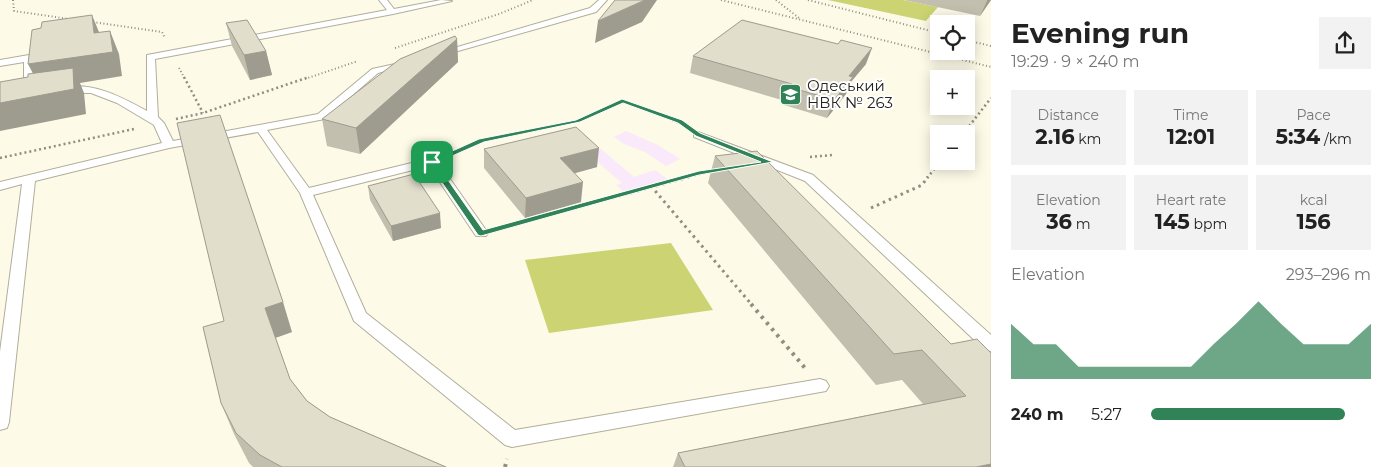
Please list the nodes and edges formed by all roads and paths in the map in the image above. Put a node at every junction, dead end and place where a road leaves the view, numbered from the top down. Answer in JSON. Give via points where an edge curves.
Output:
{"nodes":[{"id":1,"x":13,"y":0,"type":"edge"},
{"id":2,"x":383,"y":0,"type":"edge"},
{"id":3,"x":533,"y":0,"type":"edge"},
{"id":4,"x":603,"y":0,"type":"edge"},
{"id":5,"x":721,"y":0,"type":"edge"},
{"id":6,"x":776,"y":0,"type":"edge"},
{"id":7,"x":808,"y":0,"type":"edge"},
{"id":8,"x":448,"y":1,"type":"dead end"},
{"id":9,"x":393,"y":12,"type":"junction"},
{"id":10,"x":800,"y":19,"type":"junction"},
{"id":11,"x":73,"y":20,"type":"edge"},
{"id":12,"x":93,"y":22,"type":"edge"},
{"id":13,"x":930,"y":31,"type":"edge"},
{"id":14,"x":975,"y":42,"type":"edge"},
{"id":15,"x":991,"y":46,"type":"edge"},
{"id":16,"x":392,"y":49,"type":"dead end"},
{"id":17,"x":173,"y":54,"type":"junction"},
{"id":18,"x":432,"y":56,"type":"edge"},
{"id":19,"x":364,"y":59,"type":"dead end"},
{"id":20,"x":413,"y":61,"type":"edge"},
{"id":21,"x":0,"y":63,"type":"edge"},
{"id":22,"x":991,"y":68,"type":"edge"},
{"id":23,"x":56,"y":91,"type":"edge"},
{"id":24,"x":28,"y":95,"type":"edge"},
{"id":25,"x":991,"y":98,"type":"edge"},
{"id":26,"x":203,"y":113,"type":"junction"},
{"id":27,"x":156,"y":120,"type":"junction"},
{"id":28,"x":970,"y":125,"type":"edge"},
{"id":29,"x":261,"y":129,"type":"junction"},
{"id":30,"x":698,"y":134,"type":"joint"},
{"id":31,"x":169,"y":145,"type":"junction"},
{"id":32,"x":832,"y":154,"type":"dead end"},
{"id":33,"x":0,"y":158,"type":"edge"},
{"id":34,"x":806,"y":158,"type":"dead end"},
{"id":35,"x":432,"y":162,"type":"junction"},
{"id":36,"x":718,"y":170,"type":"edge"},
{"id":37,"x":934,"y":170,"type":"edge"},
{"id":38,"x":29,"y":180,"type":"junction"},
{"id":39,"x":0,"y":186,"type":"edge"},
{"id":40,"x":651,"y":186,"type":"junction"},
{"id":41,"x":306,"y":193,"type":"junction"},
{"id":42,"x":852,"y":217,"type":"junction"},
{"id":43,"x":481,"y":234,"type":"joint"},
{"id":44,"x":991,"y":345,"type":"edge"},
{"id":45,"x":820,"y":386,"type":"joint"},
{"id":46,"x":0,"y":422,"type":"edge"}],
"edges":[{"from":1,"to":11,"type":"path","via":[[14,11]]},
{"from":2,"to":9,"type":"lane"},
{"from":3,"to":16,"type":"path","via":[[504,14],[447,29]]},
{"from":4,"to":18,"type":"lane","via":[[593,10]]},
{"from":5,"to":10,"type":"path"},
{"from":6,"to":10,"type":"path"},
{"from":7,"to":13,"type":"path"},
{"from":8,"to":9,"type":"lane"},
{"from":9,"to":17,"type":"lane"},
{"from":10,"to":22,"type":"path"},
{"from":12,"to":17,"type":"path","via":[[162,32]]},
{"from":14,"to":15,"type":"path"},
{"from":17,"to":26,"type":"path"},
{"from":17,"to":27,"type":"lane","via":[[150,57]]},
{"from":19,"to":26,"type":"path"},
{"from":20,"to":29,"type":"lane","via":[[375,71],[322,117]]},
{"from":21,"to":24,"type":"lane","via":[[29,58]]},
{"from":23,"to":27,"type":"lane","via":[[99,90]]},
{"from":25,"to":28,"type":"path"},
{"from":26,"to":27,"type":"path"},
{"from":27,"to":31,"type":"lane"},
{"from":27,"to":33,"type":"path"},
{"from":29,"to":31,"type":"lane"},
{"from":29,"to":41,"type":"lane"},
{"from":30,"to":35,"type":"path","via":[[680,122],[622,101],[578,121],[482,140]]},
{"from":30,"to":42,"type":"lane","via":[[809,178]]},
{"from":31,"to":38,"type":"lane"},
{"from":32,"to":34,"type":"path"},
{"from":35,"to":41,"type":"lane"},
{"from":35,"to":43,"type":"lane"},
{"from":36,"to":40,"type":"path"},
{"from":37,"to":42,"type":"path","via":[[922,185]]},
{"from":38,"to":39,"type":"lane"},
{"from":38,"to":46,"type":"lane"},
{"from":40,"to":43,"type":"path"},
{"from":40,"to":45,"type":"path"},
{"from":41,"to":45,"type":"lane","via":[[360,317],[512,439]]},
{"from":42,"to":44,"type":"lane"}]}
